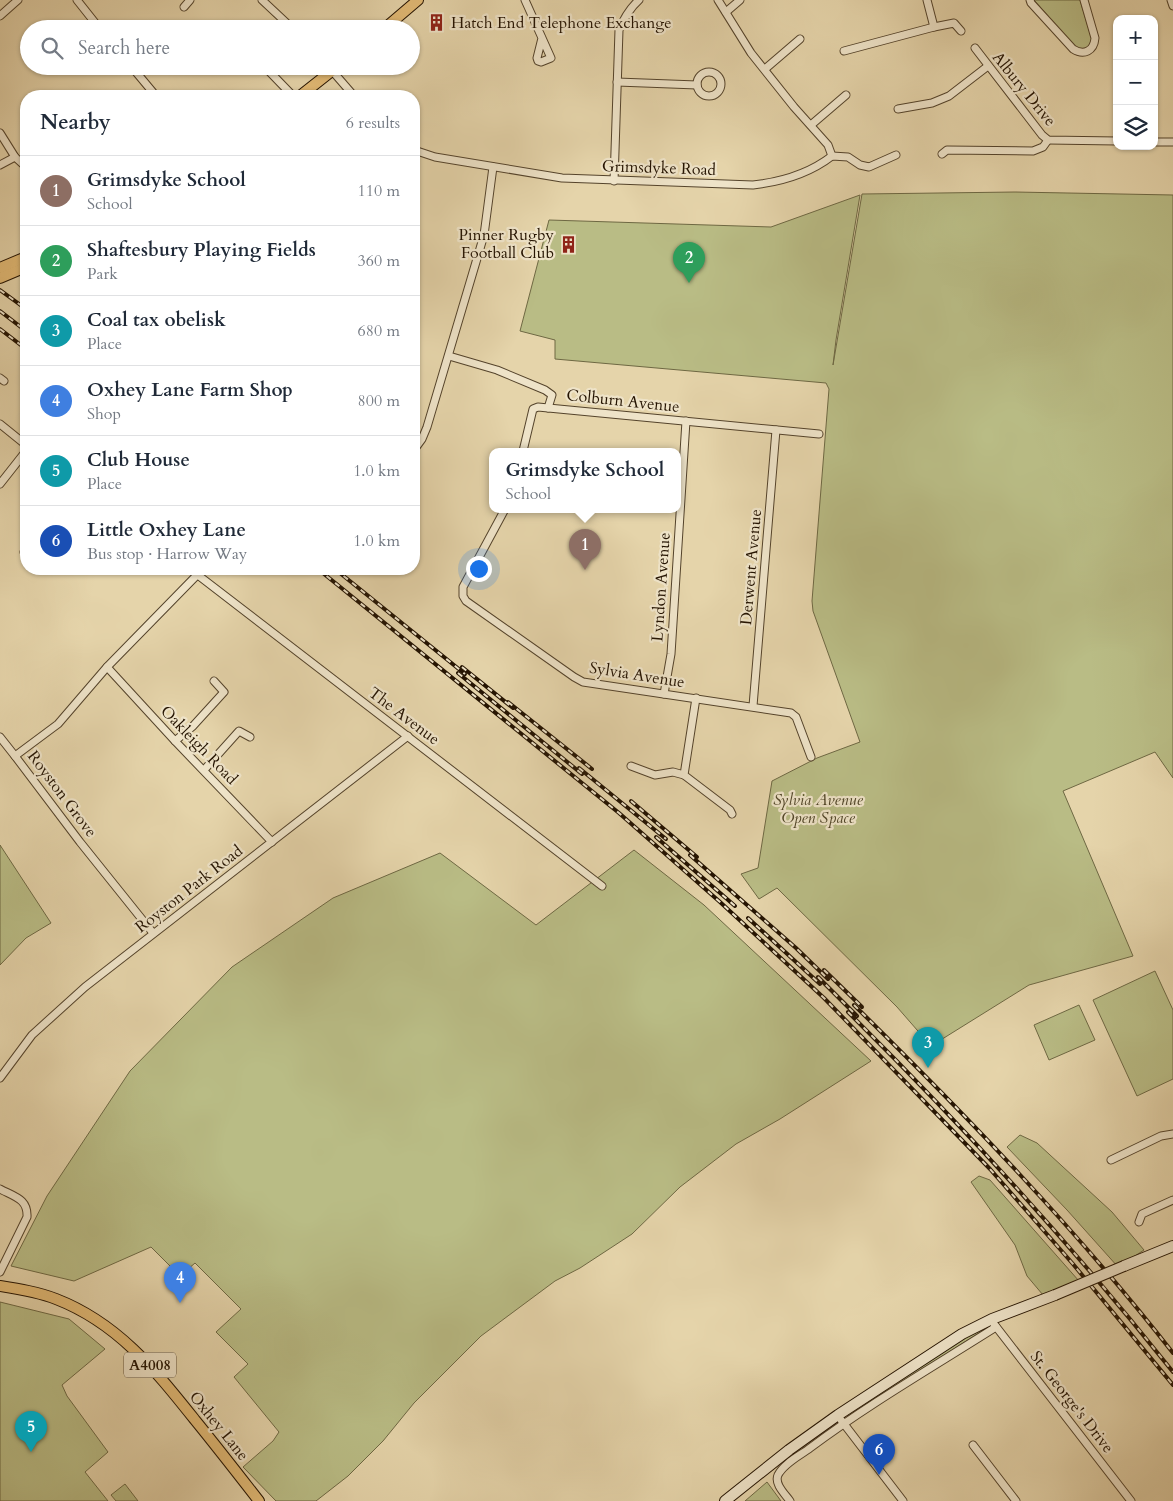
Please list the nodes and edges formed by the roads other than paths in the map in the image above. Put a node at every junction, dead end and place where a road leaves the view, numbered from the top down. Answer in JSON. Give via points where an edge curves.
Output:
{"nodes":[{"id":1,"x":18,"y":0,"type":"edge"},
{"id":2,"x":77,"y":0,"type":"edge"},
{"id":3,"x":190,"y":0,"type":"edge"},
{"id":4,"x":262,"y":0,"type":"edge"},
{"id":5,"x":418,"y":0,"type":"edge"},
{"id":6,"x":524,"y":0,"type":"edge"},
{"id":7,"x":639,"y":0,"type":"edge"},
{"id":8,"x":718,"y":0,"type":"edge"},
{"id":9,"x":740,"y":0,"type":"edge"},
{"id":10,"x":927,"y":0,"type":"edge"},
{"id":11,"x":1030,"y":0,"type":"edge"},
{"id":12,"x":1084,"y":0,"type":"edge"},
{"id":13,"x":1171,"y":0,"type":"edge"},
{"id":14,"x":1173,"y":6,"type":"edge"},
{"id":15,"x":184,"y":7,"type":"dead end"},
{"id":16,"x":726,"y":12,"type":"junction"},
{"id":17,"x":0,"y":16,"type":"edge"},
{"id":18,"x":93,"y":20,"type":"edge"},
{"id":19,"x":283,"y":20,"type":"edge"},
{"id":20,"x":395,"y":20,"type":"edge"},
{"id":21,"x":934,"y":27,"type":"junction"},
{"id":22,"x":961,"y":31,"type":"dead end"},
{"id":23,"x":542,"y":38,"type":"dead end"},
{"id":24,"x":800,"y":39,"type":"dead end"},
{"id":25,"x":975,"y":48,"type":"dead end"},
{"id":26,"x":844,"y":51,"type":"dead end"},
{"id":27,"x":988,"y":66,"type":"junction"},
{"id":28,"x":764,"y":69,"type":"junction"},
{"id":29,"x":138,"y":75,"type":"edge"},
{"id":30,"x":273,"y":75,"type":"edge"},
{"id":31,"x":325,"y":75,"type":"edge"},
{"id":32,"x":338,"y":75,"type":"edge"},
{"id":33,"x":617,"y":82,"type":"junction"},
{"id":34,"x":697,"y":85,"type":"dead end"},
{"id":35,"x":151,"y":90,"type":"edge"},
{"id":36,"x":287,"y":90,"type":"edge"},
{"id":37,"x":307,"y":90,"type":"edge"},
{"id":38,"x":350,"y":90,"type":"edge"},
{"id":39,"x":846,"y":95,"type":"dead end"},
{"id":40,"x":898,"y":108,"type":"dead end"},
{"id":41,"x":811,"y":125,"type":"junction"},
{"id":42,"x":0,"y":133,"type":"edge"},
{"id":43,"x":1048,"y":140,"type":"junction"},
{"id":44,"x":1113,"y":141,"type":"edge"},
{"id":45,"x":1158,"y":142,"type":"edge"},
{"id":46,"x":1173,"y":142,"type":"edge"},
{"id":47,"x":420,"y":152,"type":"edge"},
{"id":48,"x":942,"y":154,"type":"dead end"},
{"id":49,"x":896,"y":155,"type":"dead end"},
{"id":50,"x":832,"y":156,"type":"junction"},
{"id":51,"x":15,"y":157,"type":"junction"},
{"id":52,"x":20,"y":162,"type":"edge"},
{"id":53,"x":0,"y":165,"type":"edge"},
{"id":54,"x":493,"y":167,"type":"junction"},
{"id":55,"x":614,"y":181,"type":"junction"},
{"id":56,"x":20,"y":261,"type":"edge"},
{"id":57,"x":20,"y":268,"type":"edge"},
{"id":58,"x":2,"y":272,"type":"edge"},
{"id":59,"x":448,"y":356,"type":"junction"},
{"id":60,"x":548,"y":408,"type":"junction"},
{"id":61,"x":686,"y":421,"type":"junction"},
{"id":62,"x":0,"y":424,"type":"edge"},
{"id":63,"x":776,"y":430,"type":"junction"},
{"id":64,"x":819,"y":434,"type":"dead end"},
{"id":65,"x":20,"y":440,"type":"edge"},
{"id":66,"x":420,"y":442,"type":"edge"},
{"id":67,"x":524,"y":448,"type":"edge"},
{"id":68,"x":20,"y":458,"type":"edge"},
{"id":69,"x":0,"y":484,"type":"edge"},
{"id":70,"x":681,"y":494,"type":"edge"},
{"id":71,"x":503,"y":513,"type":"edge"},
{"id":72,"x":680,"y":513,"type":"edge"},
{"id":73,"x":197,"y":575,"type":"joint"},
{"id":74,"x":107,"y":667,"type":"junction"},
{"id":75,"x":214,"y":680,"type":"dead end"},
{"id":76,"x":664,"y":694,"type":"junction"},
{"id":77,"x":696,"y":698,"type":"junction"},
{"id":78,"x":753,"y":706,"type":"junction"},
{"id":79,"x":408,"y":736,"type":"junction"},
{"id":80,"x":0,"y":737,"type":"edge"},
{"id":81,"x":250,"y":737,"type":"dead end"},
{"id":82,"x":175,"y":741,"type":"junction"},
{"id":83,"x":15,"y":756,"type":"junction"},
{"id":84,"x":811,"y":757,"type":"dead end"},
{"id":85,"x":631,"y":766,"type":"dead end"},
{"id":86,"x":204,"y":770,"type":"junction"},
{"id":87,"x":684,"y":775,"type":"junction"},
{"id":88,"x":732,"y":814,"type":"dead end"},
{"id":89,"x":272,"y":842,"type":"junction"},
{"id":90,"x":602,"y":886,"type":"dead end"},
{"id":91,"x":153,"y":933,"type":"junction"},
{"id":92,"x":0,"y":1078,"type":"edge"},
{"id":93,"x":1173,"y":1134,"type":"edge"},
{"id":94,"x":1111,"y":1160,"type":"dead end"},
{"id":95,"x":0,"y":1189,"type":"edge"},
{"id":96,"x":1173,"y":1200,"type":"edge"},
{"id":97,"x":1139,"y":1222,"type":"dead end"},
{"id":98,"x":1173,"y":1246,"type":"edge"},
{"id":99,"x":0,"y":1272,"type":"edge"},
{"id":100,"x":0,"y":1286,"type":"edge"},
{"id":101,"x":994,"y":1323,"type":"junction"},
{"id":102,"x":840,"y":1419,"type":"junction"},
{"id":103,"x":973,"y":1445,"type":"dead end"},
{"id":104,"x":259,"y":1501,"type":"edge"},
{"id":105,"x":725,"y":1501,"type":"edge"},
{"id":106,"x":790,"y":1501,"type":"edge"},
{"id":107,"x":903,"y":1501,"type":"edge"},
{"id":108,"x":1016,"y":1501,"type":"edge"},
{"id":109,"x":1131,"y":1501,"type":"edge"}],
"edges":[{"from":1,"to":17,"type":"street"},
{"from":2,"to":18,"type":"street"},
{"from":3,"to":15,"type":"street"},
{"from":4,"to":19,"type":"street"},
{"from":5,"to":20,"type":"main road"},
{"from":6,"to":23,"type":"street"},
{"from":7,"to":33,"type":"street","via":[[623,18],[619,30]]},
{"from":8,"to":16,"type":"street"},
{"from":9,"to":16,"type":"street"},
{"from":10,"to":21,"type":"street"},
{"from":11,"to":12,"type":"street","via":[[1073,49],[1085,53],[1095,44],[1095,38]]},
{"from":13,"to":14,"type":"street"},
{"from":16,"to":28,"type":"street"},
{"from":21,"to":22,"type":"street","via":[[954,23]]},
{"from":21,"to":26,"type":"street"},
{"from":24,"to":28,"type":"street"},
{"from":25,"to":27,"type":"street","name":"Albury Drive"},
{"from":27,"to":40,"type":"street","via":[[949,96],[932,103]]},
{"from":27,"to":43,"type":"street","name":"Albury Drive"},
{"from":28,"to":41,"type":"street"},
{"from":29,"to":35,"type":"street"},
{"from":30,"to":36,"type":"street"},
{"from":31,"to":37,"type":"main road"},
{"from":32,"to":38,"type":"street"},
{"from":33,"to":34,"type":"street"},
{"from":33,"to":55,"type":"street"},
{"from":39,"to":41,"type":"street"},
{"from":41,"to":50,"type":"street","via":[[828,145]]},
{"from":42,"to":51,"type":"street"},
{"from":43,"to":44,"type":"street","name":"Albury Drive"},
{"from":43,"to":48,"type":"street","via":[[1033,151],[947,150]]},
{"from":45,"to":46,"type":"street"},
{"from":47,"to":54,"type":"street","name":"Grimsdyke Road"},
{"from":49,"to":50,"type":"street","via":[[869,167],[848,157]]},
{"from":50,"to":55,"type":"street","name":"Grimsdyke Road","via":[[772,183]]},
{"from":51,"to":52,"type":"street"},
{"from":51,"to":53,"type":"street"},
{"from":54,"to":55,"type":"street","name":"Grimsdyke Road","via":[[562,178]]},
{"from":54,"to":59,"type":"street","via":[[484,235]]},
{"from":56,"to":58,"type":"main road"},
{"from":57,"to":58,"type":"main road"},
{"from":59,"to":60,"type":"street","name":"Colburn Avenue","via":[[497,370],[546,390],[552,395]]},
{"from":59,"to":66,"type":"street"},
{"from":60,"to":61,"type":"street","name":"Colburn Avenue"},
{"from":60,"to":67,"type":"street","via":[[534,409]]},
{"from":61,"to":63,"type":"street","name":"Colburn Avenue"},
{"from":61,"to":70,"type":"street","name":"Lyndon Avenue"},
{"from":62,"to":65,"type":"street"},
{"from":63,"to":64,"type":"street","name":"Colburn Avenue"},
{"from":63,"to":78,"type":"street","name":"Derwent Avenue"},
{"from":68,"to":69,"type":"street"},
{"from":71,"to":76,"type":"street","name":"Sylvia Avenue","via":[[463,587],[466,601],[583,682]]},
{"from":72,"to":76,"type":"street","name":"Lyndon Avenue","via":[[670,654]]},
{"from":73,"to":74,"type":"street","name":"Royston Grove"},
{"from":73,"to":79,"type":"street","name":"The Avenue"},
{"from":74,"to":82,"type":"street","name":"Oakleigh Road"},
{"from":74,"to":83,"type":"street","name":"Royston Grove","via":[[58,724]]},
{"from":75,"to":82,"type":"street","via":[[224,692]]},
{"from":76,"to":77,"type":"street","name":"Sylvia Avenue"},
{"from":77,"to":78,"type":"street","name":"Sylvia Avenue"},
{"from":77,"to":87,"type":"street"},
{"from":78,"to":84,"type":"street","name":"Sylvia Avenue","via":[[796,716]]},
{"from":79,"to":89,"type":"street","name":"Royston Park Road"},
{"from":79,"to":90,"type":"street","name":"The Avenue"},
{"from":80,"to":83,"type":"street"},
{"from":81,"to":86,"type":"street","via":[[238,731]]},
{"from":82,"to":86,"type":"street","name":"Oakleigh Road"},
{"from":83,"to":91,"type":"street","name":"Royston Grove"},
{"from":85,"to":87,"type":"street","via":[[655,775],[674,772]]},
{"from":86,"to":89,"type":"street","name":"Oakleigh Road"},
{"from":87,"to":88,"type":"street"},
{"from":89,"to":91,"type":"street","name":"Royston Park Road"},
{"from":91,"to":92,"type":"street","name":"Royston Park Road","via":[[85,987],[32,1035]]},
{"from":93,"to":94,"type":"street","via":[[1161,1136]]},
{"from":95,"to":99,"type":"street","via":[[23,1201],[28,1208],[27,1218]]},
{"from":96,"to":97,"type":"street","via":[[1142,1214]]},
{"from":98,"to":101,"type":"main road","bridge":true},
{"from":100,"to":104,"type":"main road","name":"Oxhey Lane","number":"A4008","via":[[31,1291],[64,1303],[100,1322],[127,1343],[155,1370]]},
{"from":101,"to":102,"type":"main road","via":[[954,1338]]},
{"from":101,"to":109,"type":"street","name":"St. George's Drive"},
{"from":102,"to":105,"type":"main road","via":[[790,1450]]},
{"from":102,"to":106,"type":"street","via":[[781,1471],[777,1480]]},
{"from":102,"to":107,"type":"street"},
{"from":103,"to":108,"type":"street"}]}
